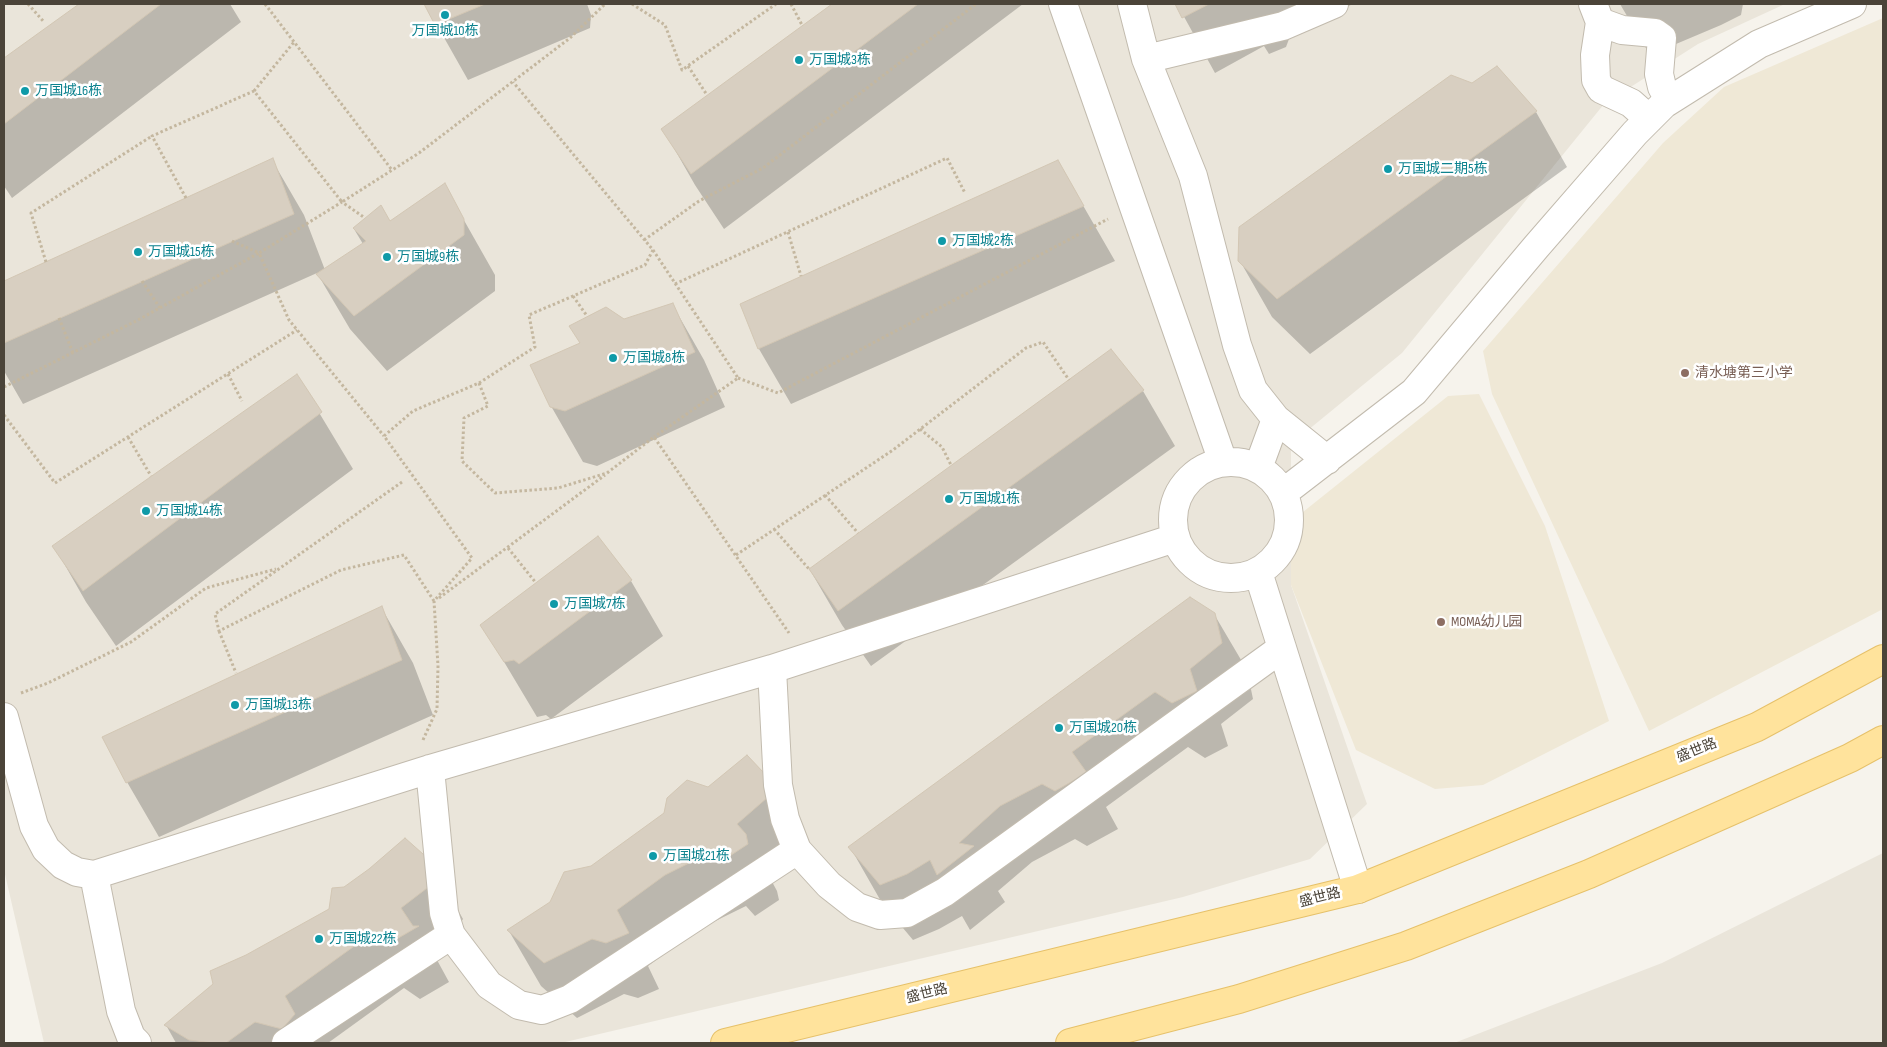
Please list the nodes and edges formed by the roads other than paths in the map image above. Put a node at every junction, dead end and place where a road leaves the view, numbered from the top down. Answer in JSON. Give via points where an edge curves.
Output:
{"nodes":[{"id":1,"x":1064,"y":4,"type":"edge"},
{"id":2,"x":1132,"y":4,"type":"edge"},
{"id":3,"x":1334,"y":4,"type":"edge"},
{"id":4,"x":1852,"y":4,"type":"edge"},
{"id":5,"x":1596,"y":13,"type":"edge"},
{"id":6,"x":1146,"y":59,"type":"junction"},
{"id":7,"x":1669,"y":100,"type":"junction"},
{"id":8,"x":1649,"y":119,"type":"junction"},
{"id":9,"x":1276,"y":419,"type":"junction"},
{"id":10,"x":1327,"y":460,"type":"junction"},
{"id":11,"x":1222,"y":462,"type":"junction"},
{"id":12,"x":1258,"y":468,"type":"junction"},
{"id":13,"x":1283,"y":493,"type":"junction"},
{"id":14,"x":1175,"y":538,"type":"junction"},
{"id":15,"x":1258,"y":572,"type":"junction"},
{"id":16,"x":1282,"y":648,"type":"junction"},
{"id":17,"x":1883,"y":659,"type":"edge"},
{"id":18,"x":772,"y":669,"type":"junction"},
{"id":19,"x":8,"y":707,"type":"edge"},
{"id":20,"x":1883,"y":740,"type":"edge"},
{"id":21,"x":430,"y":769,"type":"junction"},
{"id":22,"x":797,"y":850,"type":"junction"},
{"id":23,"x":94,"y":875,"type":"junction"},
{"id":24,"x":1358,"y":889,"type":"junction"},
{"id":25,"x":452,"y":935,"type":"junction"},
{"id":26,"x":137,"y":1043,"type":"edge"},
{"id":27,"x":286,"y":1043,"type":"edge"},
{"id":28,"x":725,"y":1043,"type":"edge"},
{"id":29,"x":1070,"y":1043,"type":"edge"}],
"edges":[{"from":1,"to":11,"type":"street"},
{"from":2,"to":6,"type":"street"},
{"from":3,"to":6,"type":"street","via":[[1283,26]]},
{"from":4,"to":7,"type":"street","via":[[1759,44]]},
{"from":5,"to":7,"type":"street","via":[[1622,30],[1656,33],[1662,38],[1659,74]]},
{"from":5,"to":8,"type":"street","via":[[1596,80],[1601,89],[1631,103]]},
{"from":6,"to":9,"type":"street","via":[[1193,176],[1237,345],[1253,390]]},
{"from":7,"to":8,"type":"street"},
{"from":8,"to":10,"type":"street","via":[[1536,246],[1414,392]]},
{"from":9,"to":10,"type":"street"},
{"from":9,"to":12,"type":"street"},
{"from":10,"to":13,"type":"street"},
{"from":11,"to":12,"type":"street","via":[[1241,462]]},
{"from":11,"to":14,"type":"street","via":[[1198,473],[1176,498]]},
{"from":12,"to":13,"type":"street","via":[[1273,478]]},
{"from":13,"to":15,"type":"street","via":[[1289,510],[1289,529],[1273,561]]},
{"from":14,"to":15,"type":"street","via":[[1184,556],[1200,570],[1218,577],[1239,578]]},
{"from":14,"to":18,"type":"street"},
{"from":15,"to":16,"type":"street"},
{"from":16,"to":22,"type":"street","via":[[945,892],[907,913],[880,915],[857,907],[829,884]]},
{"from":16,"to":24,"type":"street"},
{"from":17,"to":24,"type":"main road","name":"盛世路","via":[[1757,727]]},
{"from":18,"to":21,"type":"street"},
{"from":18,"to":22,"type":"street","via":[[778,785],[785,819]]},
{"from":19,"to":23,"type":"street","via":[[34,826],[46,849],[63,865]]},
{"from":20,"to":29,"type":"main road","via":[[1850,758],[1589,874],[1406,946],[1239,999]]},
{"from":21,"to":23,"type":"street"},
{"from":21,"to":25,"type":"street","via":[[444,913]]},
{"from":22,"to":25,"type":"street","via":[[570,999],[542,1010],[519,1005],[489,985]]},
{"from":23,"to":26,"type":"street","via":[[121,1011],[131,1037]]},
{"from":24,"to":28,"type":"main road","name":"盛世路"},
{"from":25,"to":27,"type":"street"}]}
